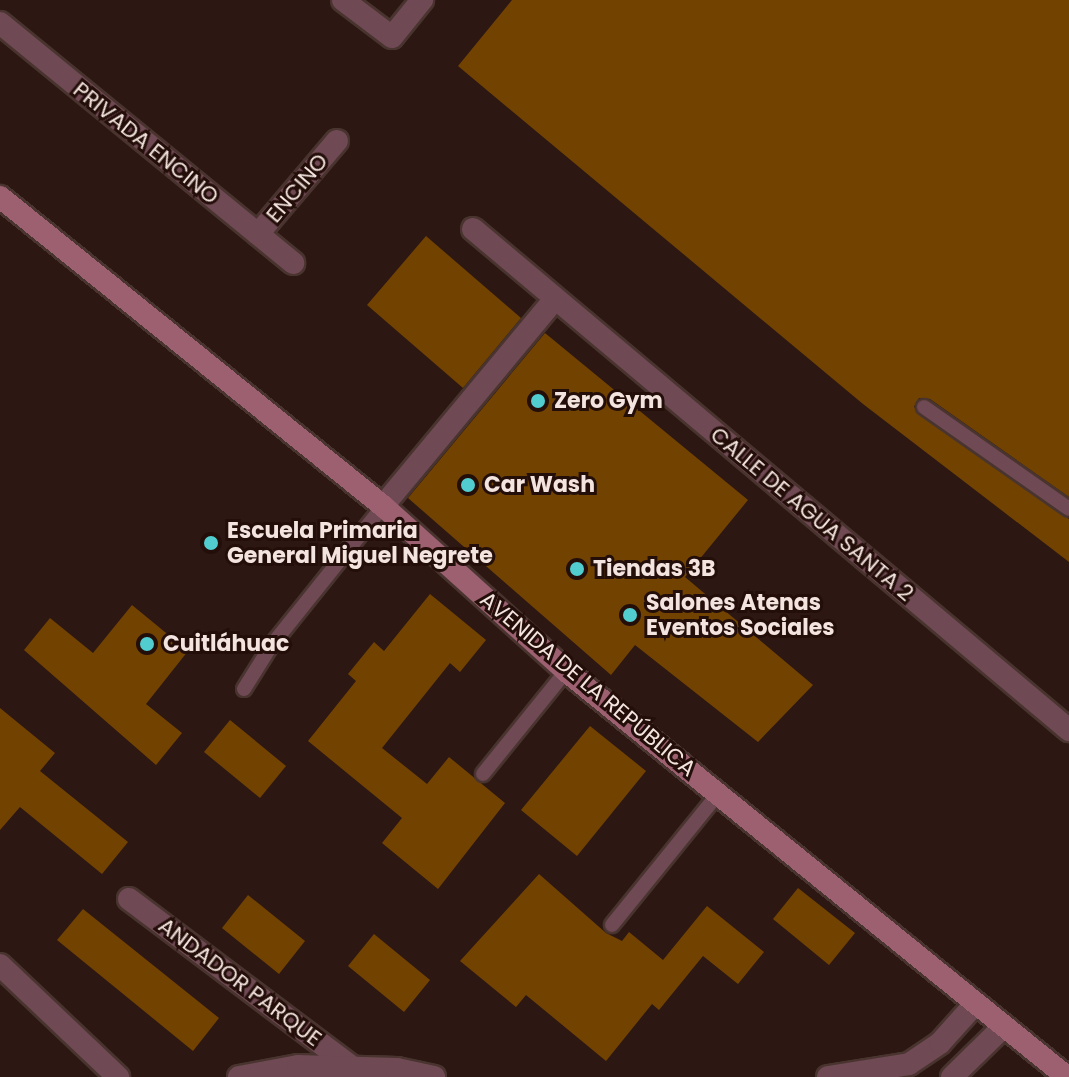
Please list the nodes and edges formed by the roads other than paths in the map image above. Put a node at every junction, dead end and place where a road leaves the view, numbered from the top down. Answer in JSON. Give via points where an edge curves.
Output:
{"nodes":[{"id":1,"x":343,"y":0,"type":"edge"},
{"id":2,"x":422,"y":0,"type":"edge"},
{"id":3,"x":0,"y":23,"type":"edge"},
{"id":4,"x":337,"y":141,"type":"dead end"},
{"id":5,"x":0,"y":197,"type":"edge"},
{"id":6,"x":473,"y":229,"type":"dead end"},
{"id":7,"x":258,"y":234,"type":"junction"},
{"id":8,"x":293,"y":263,"type":"dead end"},
{"id":9,"x":555,"y":299,"type":"junction"},
{"id":10,"x":924,"y":407,"type":"dead end"},
{"id":11,"x":383,"y":506,"type":"junction"},
{"id":12,"x":1069,"y":509,"type":"edge"},
{"id":13,"x":566,"y":671,"type":"junction"},
{"id":14,"x":244,"y":689,"type":"dead end"},
{"id":15,"x":1069,"y":730,"type":"edge"},
{"id":16,"x":483,"y":774,"type":"dead end"},
{"id":17,"x":719,"y":793,"type":"junction"},
{"id":18,"x":129,"y":899,"type":"dead end"},
{"id":19,"x":612,"y":925,"type":"dead end"},
{"id":20,"x":0,"y":965,"type":"edge"},
{"id":21,"x":975,"y":1004,"type":"junction"},
{"id":22,"x":1003,"y":1027,"type":"junction"},
{"id":23,"x":351,"y":1066,"type":"junction"},
{"id":24,"x":118,"y":1077,"type":"edge"},
{"id":25,"x":239,"y":1077,"type":"edge"},
{"id":26,"x":434,"y":1077,"type":"edge"},
{"id":27,"x":828,"y":1077,"type":"edge"},
{"id":28,"x":952,"y":1077,"type":"edge"},
{"id":29,"x":1067,"y":1077,"type":"edge"}],
"edges":[{"from":1,"to":2,"type":"street","via":[[392,37]]},
{"from":3,"to":7,"type":"street","name":"PRIVADA ENCINO"},
{"from":4,"to":7,"type":"street","name":"ENCINO"},
{"from":5,"to":11,"type":"main road","name":"AVENIDA DE LA REPÚBLICA"},
{"from":6,"to":9,"type":"street","name":"CALLE DE AGUA SANTA 2"},
{"from":7,"to":8,"type":"street","name":"PRIVADA ENCINO"},
{"from":9,"to":11,"type":"street"},
{"from":9,"to":15,"type":"street","name":"CALLE DE AGUA SANTA 2"},
{"from":10,"to":12,"type":"lane"},
{"from":11,"to":13,"type":"main road","name":"AVENIDA DE LA REPÚBLICA"},
{"from":11,"to":14,"type":"lane","via":[[271,646]]},
{"from":13,"to":16,"type":"lane"},
{"from":13,"to":17,"type":"main road","name":"AVENIDA DE LA REPÚBLICA"},
{"from":17,"to":19,"type":"lane"},
{"from":17,"to":21,"type":"main road","name":"AVENIDA DE LA REPÚBLICA"},
{"from":18,"to":23,"type":"street","name":"ANDADOR PARQUE"},
{"from":20,"to":24,"type":"street"},
{"from":21,"to":22,"type":"main road","name":"AVENIDA DE LA REPÚBLICA"},
{"from":21,"to":27,"type":"street","via":[[940,1043],[909,1064]]},
{"from":22,"to":28,"type":"street"},
{"from":22,"to":29,"type":"main road","name":"AVENIDA DE LA REPÚBLICA"},
{"from":23,"to":25,"type":"street","via":[[298,1066]]},
{"from":23,"to":26,"type":"street"}]}
